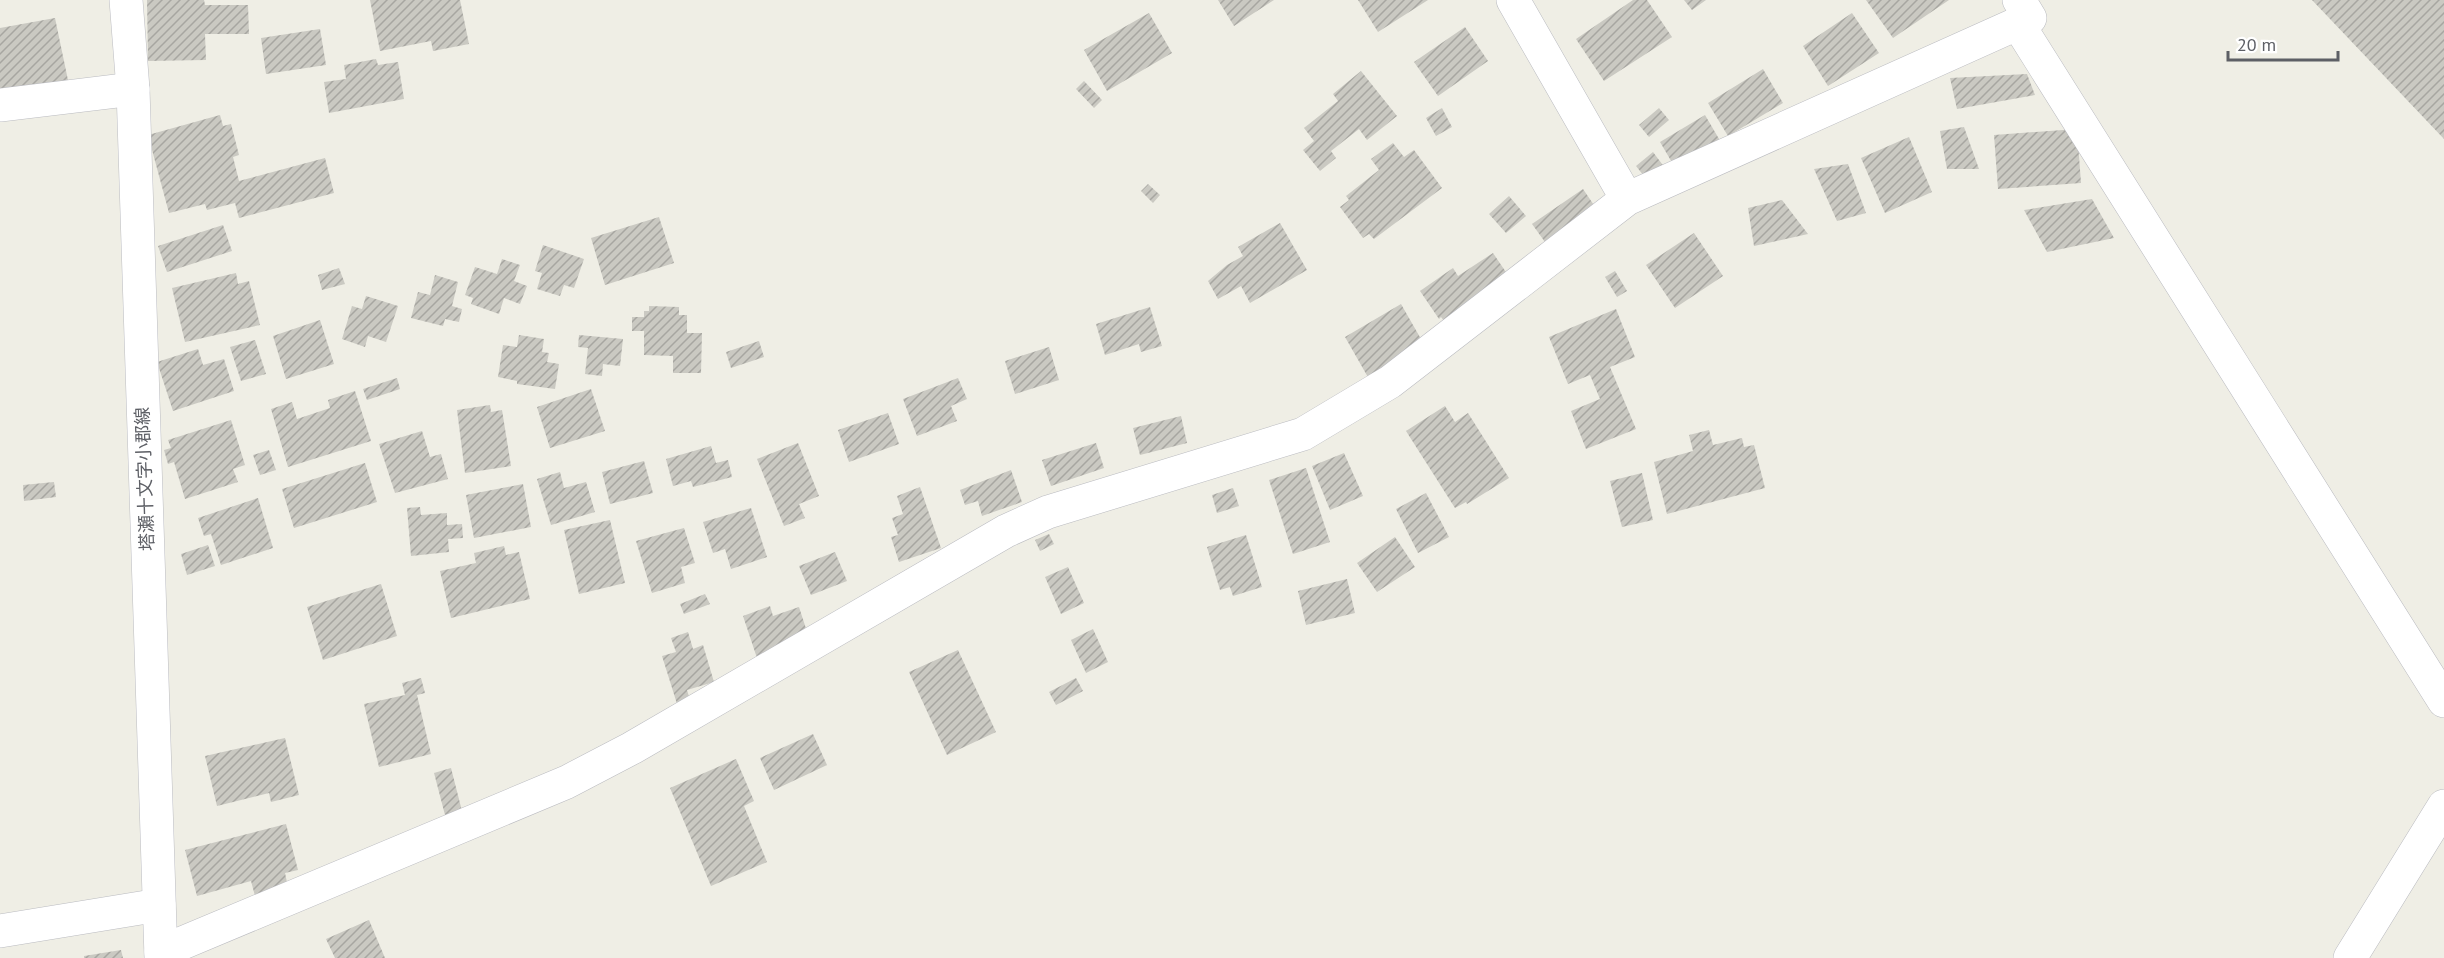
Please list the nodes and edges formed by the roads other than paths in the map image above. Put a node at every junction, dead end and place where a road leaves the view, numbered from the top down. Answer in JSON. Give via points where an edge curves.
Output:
{"nodes":[{"id":1,"x":126,"y":0,"type":"edge"},
{"id":2,"x":1513,"y":0,"type":"edge"},
{"id":3,"x":2019,"y":12,"type":"edge"},
{"id":4,"x":133,"y":89,"type":"junction"},
{"id":5,"x":0,"y":105,"type":"edge"},
{"id":6,"x":1627,"y":200,"type":"junction"},
{"id":7,"x":2444,"y":701,"type":"edge"},
{"id":8,"x":2444,"y":806,"type":"edge"},
{"id":9,"x":159,"y":905,"type":"junction"},
{"id":10,"x":0,"y":931,"type":"edge"},
{"id":11,"x":161,"y":955,"type":"edge"},
{"id":12,"x":2350,"y":958,"type":"edge"}],
"edges":[{"from":1,"to":4,"type":"street","name":"塔瀬十文字小郡線"},
{"from":2,"to":6,"type":"street"},
{"from":3,"to":6,"type":"street"},
{"from":3,"to":7,"type":"street"},
{"from":4,"to":5,"type":"street"},
{"from":4,"to":9,"type":"street","name":"塔瀬十文字小郡線"},
{"from":6,"to":11,"type":"street","via":[[1390,382],[1304,434],[1048,512],[1006,531],[567,782]]},
{"from":8,"to":12,"type":"street"},
{"from":9,"to":10,"type":"street"},
{"from":9,"to":11,"type":"street","name":"塔瀬十文字小郡線"}]}
